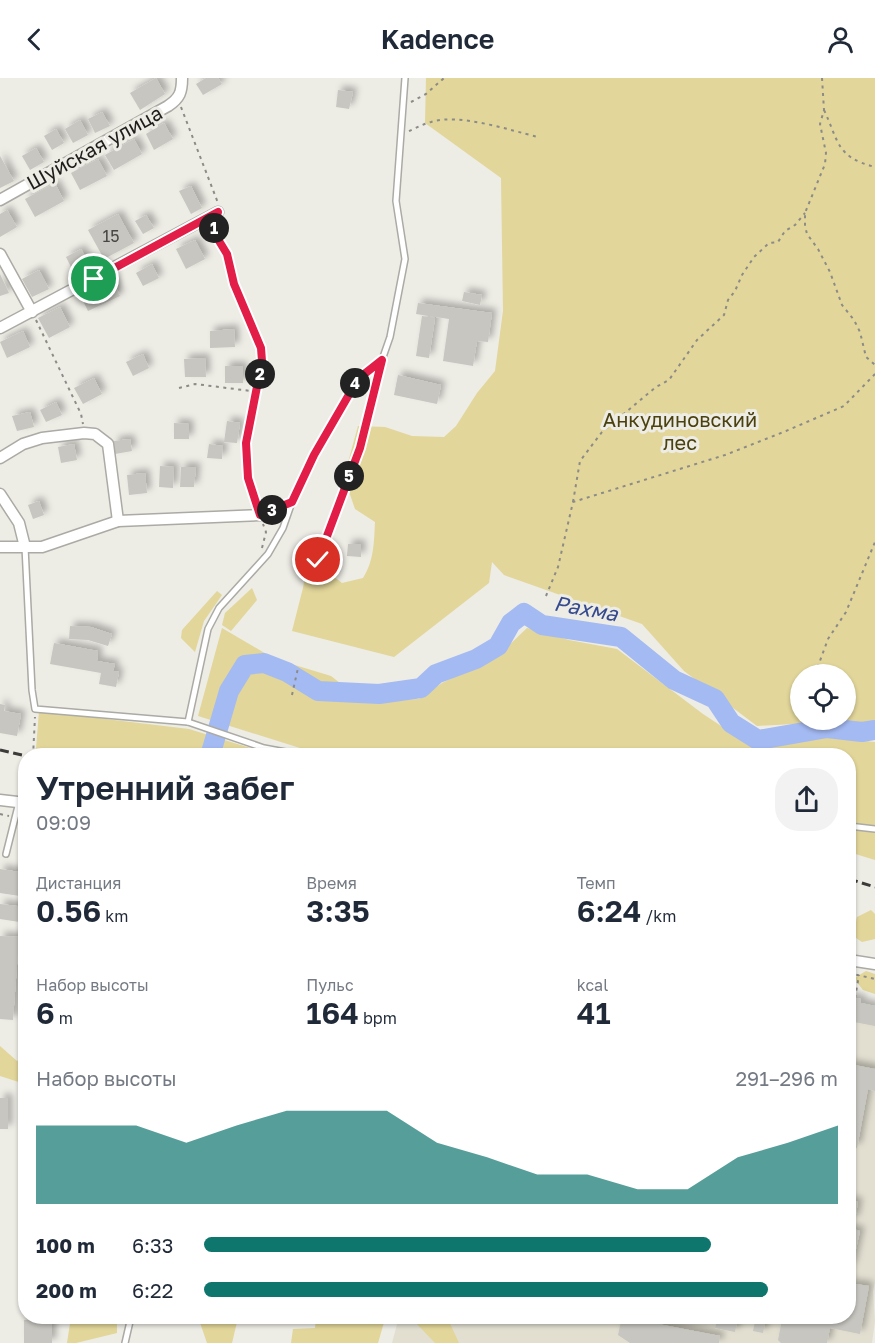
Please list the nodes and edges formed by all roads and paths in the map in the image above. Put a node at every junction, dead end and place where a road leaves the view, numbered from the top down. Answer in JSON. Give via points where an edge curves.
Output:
{"nodes":[{"id":1,"x":405,"y":78,"type":"edge"},
{"id":2,"x":444,"y":78,"type":"edge"},
{"id":3,"x":822,"y":78,"type":"edge"},
{"id":4,"x":180,"y":89,"type":"edge"},
{"id":5,"x":403,"y":107,"type":"junction"},
{"id":6,"x":824,"y":110,"type":"junction"},
{"id":7,"x":401,"y":136,"type":"junction"},
{"id":8,"x":538,"y":136,"type":"dead end"},
{"id":9,"x":875,"y":167,"type":"edge"},
{"id":10,"x":0,"y":200,"type":"edge"},
{"id":11,"x":218,"y":212,"type":"junction"},
{"id":12,"x":805,"y":213,"type":"junction"},
{"id":13,"x":0,"y":254,"type":"edge"},
{"id":14,"x":32,"y":312,"type":"junction"},
{"id":15,"x":0,"y":328,"type":"edge"},
{"id":16,"x":382,"y":360,"type":"junction"},
{"id":17,"x":875,"y":365,"type":"edge"},
{"id":18,"x":875,"y":374,"type":"edge"},
{"id":19,"x":179,"y":388,"type":"dead end"},
{"id":20,"x":257,"y":391,"type":"junction"},
{"id":21,"x":84,"y":432,"type":"junction"},
{"id":22,"x":0,"y":458,"type":"edge"},
{"id":23,"x":0,"y":494,"type":"edge"},
{"id":24,"x":292,"y":502,"type":"junction"},
{"id":25,"x":573,"y":502,"type":"junction"},
{"id":26,"x":260,"y":515,"type":"junction"},
{"id":27,"x":118,"y":521,"type":"junction"},
{"id":28,"x":875,"y":542,"type":"edge"},
{"id":29,"x":0,"y":547,"type":"edge"},
{"id":30,"x":25,"y":547,"type":"junction"},
{"id":31,"x":261,"y":549,"type":"dead end"},
{"id":32,"x":318,"y":560,"type":"dead end"},
{"id":33,"x":546,"y":596,"type":"dead end"},
{"id":34,"x":819,"y":664,"type":"edge"},
{"id":35,"x":298,"y":668,"type":"dead end"},
{"id":36,"x":292,"y":695,"type":"dead end"},
{"id":37,"x":35,"y":709,"type":"junction"},
{"id":38,"x":188,"y":722,"type":"junction"},
{"id":39,"x":33,"y":748,"type":"edge"},
{"id":40,"x":264,"y":748,"type":"edge"},
{"id":41,"x":0,"y":800,"type":"edge"},
{"id":42,"x":18,"y":802,"type":"edge"},
{"id":43,"x":18,"y":816,"type":"edge"},
{"id":44,"x":856,"y":827,"type":"edge"},
{"id":45,"x":875,"y":829,"type":"edge"},
{"id":46,"x":6,"y":854,"type":"dead end"},
{"id":47,"x":856,"y":961,"type":"edge"},
{"id":48,"x":875,"y":964,"type":"edge"},
{"id":49,"x":856,"y":974,"type":"edge"},
{"id":50,"x":859,"y":975,"type":"junction"},
{"id":51,"x":875,"y":979,"type":"edge"},
{"id":52,"x":856,"y":992,"type":"edge"},
{"id":53,"x":129,"y":1324,"type":"edge"},
{"id":54,"x":125,"y":1343,"type":"edge"}],
"edges":[{"from":1,"to":5,"type":"lane"},
{"from":2,"to":5,"type":"path"},
{"from":3,"to":6,"type":"path"},
{"from":4,"to":10,"type":"street","name":"Шуйская улица"},
{"from":4,"to":11,"type":"path"},
{"from":5,"to":7,"type":"lane"},
{"from":6,"to":9,"type":"path","via":[[845,155]]},
{"from":6,"to":12,"type":"path","via":[[820,124],[825,164]]},
{"from":7,"to":8,"type":"path","via":[[433,121],[480,123]]},
{"from":7,"to":16,"type":"lane","via":[[396,201],[405,259]]},
{"from":11,"to":14,"type":"street"},
{"from":11,"to":20,"type":"path","via":[[213,231],[227,254],[234,284],[261,348]]},
{"from":12,"to":17,"type":"path","via":[[807,234],[830,273],[842,306],[860,332],[866,357]]},
{"from":12,"to":25,"type":"path","via":[[778,242],[769,243],[754,257],[728,300],[724,315],[697,340],[669,380],[602,432],[580,461]]},
{"from":13,"to":14,"type":"street"},
{"from":14,"to":15,"type":"street"},
{"from":14,"to":21,"type":"path","via":[[81,414]]},
{"from":16,"to":24,"type":"lane","via":[[358,379]]},
{"from":16,"to":32,"type":"path","via":[[360,448]]},
{"from":18,"to":25,"type":"path","via":[[844,406],[796,427],[725,455]]},
{"from":19,"to":20,"type":"path","via":[[195,384]]},
{"from":20,"to":26,"type":"lane","via":[[246,453],[248,478]]},
{"from":21,"to":22,"type":"street","via":[[42,438]]},
{"from":21,"to":27,"type":"street","via":[[95,434],[108,444]]},
{"from":23,"to":30,"type":"street","via":[[19,523]]},
{"from":24,"to":26,"type":"path"},
{"from":24,"to":38,"type":"lane","via":[[268,554],[219,608],[208,629]]},
{"from":25,"to":33,"type":"path","via":[[558,567]]},
{"from":26,"to":27,"type":"street"},
{"from":26,"to":31,"type":"path","via":[[266,532]]},
{"from":27,"to":30,"type":"street","via":[[42,547]]},
{"from":28,"to":34,"type":"path"},
{"from":29,"to":30,"type":"street"},
{"from":30,"to":37,"type":"lane"},
{"from":35,"to":36,"type":"path"},
{"from":37,"to":38,"type":"lane"},
{"from":37,"to":39,"type":"path"},
{"from":38,"to":40,"type":"lane"},
{"from":41,"to":42,"type":"street"},
{"from":43,"to":46,"type":"lane"},
{"from":44,"to":45,"type":"lane"},
{"from":47,"to":48,"type":"street"},
{"from":49,"to":50,"type":"path"},
{"from":50,"to":51,"type":"path"},
{"from":50,"to":52,"type":"path"},
{"from":53,"to":54,"type":"lane"}]}
